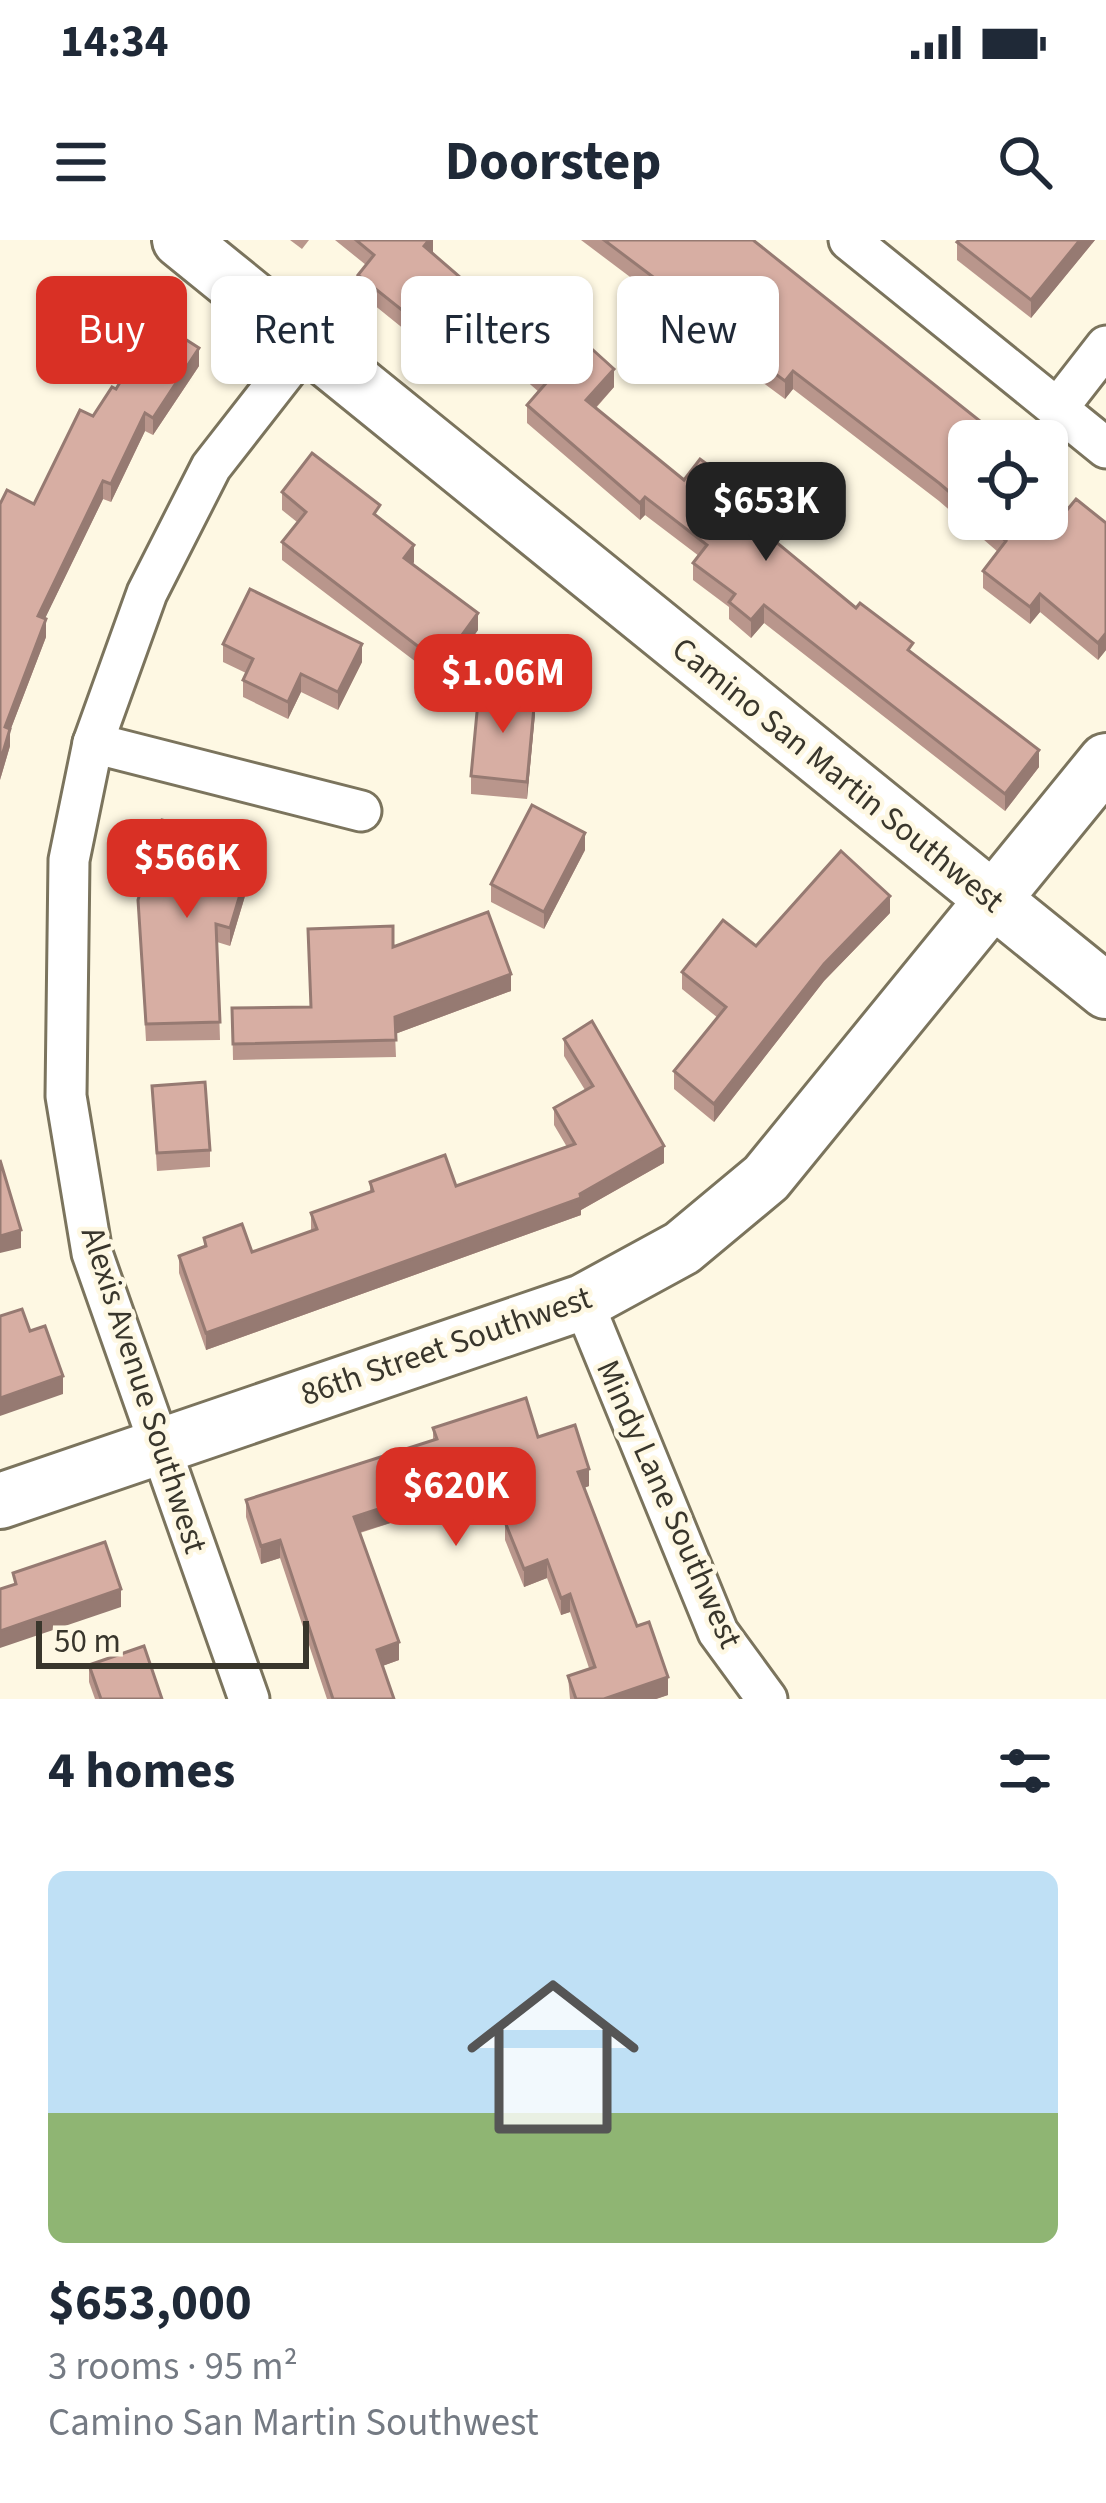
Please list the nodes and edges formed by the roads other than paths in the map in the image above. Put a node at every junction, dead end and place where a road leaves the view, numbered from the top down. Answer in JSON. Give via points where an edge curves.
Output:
{"nodes":[{"id":1,"x":180,"y":240,"type":"edge"},
{"id":2,"x":849,"y":240,"type":"edge"},
{"id":3,"x":224,"y":276,"type":"edge"},
{"id":4,"x":1106,"y":346,"type":"edge"},
{"id":5,"x":276,"y":384,"type":"edge"},
{"id":6,"x":356,"y":384,"type":"edge"},
{"id":7,"x":1057,"y":409,"type":"junction"},
{"id":8,"x":1106,"y":448,"type":"edge"},
{"id":9,"x":93,"y":742,"type":"junction"},
{"id":10,"x":1106,"y":760,"type":"edge"},
{"id":11,"x":361,"y":811,"type":"dead end"},
{"id":12,"x":994,"y":902,"type":"junction"},
{"id":13,"x":1106,"y":991,"type":"edge"},
{"id":14,"x":583,"y":1302,"type":"junction"},
{"id":15,"x":161,"y":1444,"type":"junction"},
{"id":16,"x":0,"y":1501,"type":"edge"},
{"id":17,"x":249,"y":1699,"type":"edge"},
{"id":18,"x":767,"y":1699,"type":"edge"}],
"edges":[{"from":1,"to":3,"type":"street","name":"Camino San Martin Southwest"},
{"from":2,"to":7,"type":"street"},
{"from":4,"to":7,"type":"street"},
{"from":5,"to":9,"type":"street","name":"Alexis Avenue Southwest","via":[[211,467],[147,593]]},
{"from":6,"to":12,"type":"street","name":"Camino San Martin Southwest"},
{"from":7,"to":8,"type":"street"},
{"from":9,"to":11,"type":"street"},
{"from":9,"to":15,"type":"street","name":"Alexis Avenue Southwest","via":[[69,860],[65,1096],[92,1253]]},
{"from":10,"to":12,"type":"street","name":"86th Street Southwest"},
{"from":12,"to":13,"type":"street","name":"Camino San Martin Southwest"},
{"from":12,"to":14,"type":"street","name":"86th Street Southwest","via":[[766,1178],[682,1248]]},
{"from":14,"to":15,"type":"street","name":"86th Street Southwest"},
{"from":14,"to":18,"type":"street","name":"Mindy Lane Southwest","via":[[718,1632]]},
{"from":15,"to":16,"type":"street","name":"86th Street Southwest"},
{"from":15,"to":17,"type":"street","name":"Alexis Avenue Southwest"}]}
